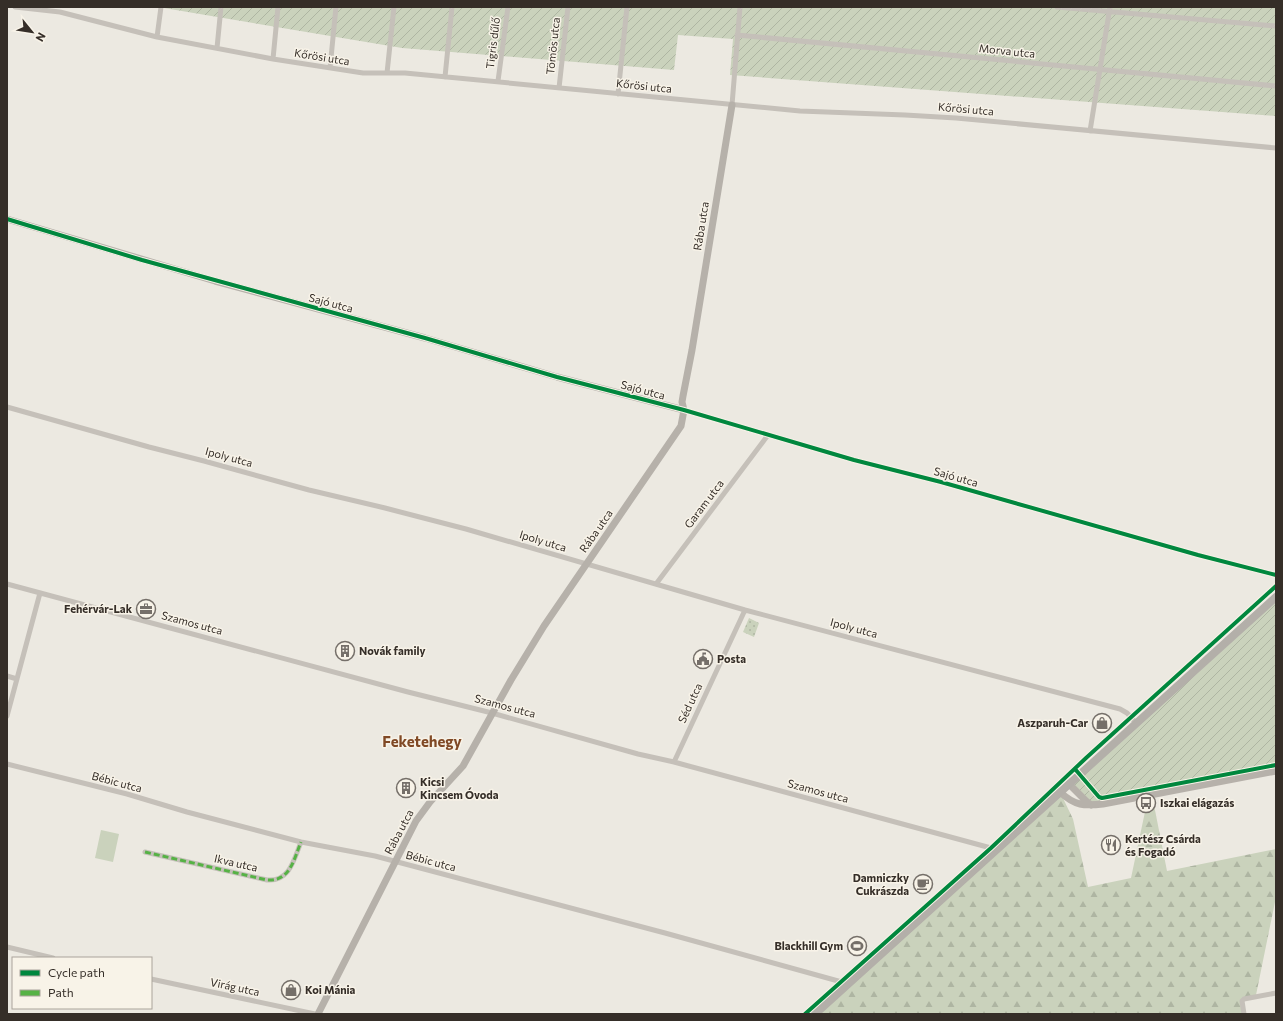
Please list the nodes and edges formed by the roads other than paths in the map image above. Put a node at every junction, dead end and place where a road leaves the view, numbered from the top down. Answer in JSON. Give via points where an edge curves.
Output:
{"nodes":[{"id":1,"x":15,"y":7,"type":"edge"},
{"id":2,"x":161,"y":7,"type":"edge"},
{"id":3,"x":221,"y":7,"type":"edge"},
{"id":4,"x":278,"y":7,"type":"edge"},
{"id":5,"x":336,"y":7,"type":"edge"},
{"id":6,"x":394,"y":7,"type":"edge"},
{"id":7,"x":452,"y":7,"type":"edge"},
{"id":8,"x":508,"y":7,"type":"edge"},
{"id":9,"x":568,"y":7,"type":"edge"},
{"id":10,"x":627,"y":7,"type":"edge"},
{"id":11,"x":740,"y":7,"type":"edge"},
{"id":12,"x":1057,"y":7,"type":"edge"},
{"id":13,"x":1110,"y":10,"type":"edge"},
{"id":14,"x":1276,"y":26,"type":"edge"},
{"id":15,"x":737,"y":35,"type":"junction"},
{"id":16,"x":157,"y":37,"type":"junction"},
{"id":17,"x":217,"y":48,"type":"junction"},
{"id":18,"x":273,"y":59,"type":"junction"},
{"id":19,"x":330,"y":68,"type":"junction"},
{"id":20,"x":1100,"y":70,"type":"junction"},
{"id":21,"x":387,"y":73,"type":"junction"},
{"id":22,"x":445,"y":77,"type":"junction"},
{"id":23,"x":498,"y":82,"type":"junction"},
{"id":24,"x":1276,"y":86,"type":"edge"},
{"id":25,"x":559,"y":88,"type":"junction"},
{"id":26,"x":618,"y":94,"type":"junction"},
{"id":27,"x":732,"y":105,"type":"junction"},
{"id":28,"x":1090,"y":131,"type":"junction"},
{"id":29,"x":1276,"y":148,"type":"edge"},
{"id":30,"x":7,"y":219,"type":"edge"},
{"id":31,"x":7,"y":407,"type":"edge"},
{"id":32,"x":684,"y":410,"type":"junction"},
{"id":33,"x":768,"y":435,"type":"junction"},
{"id":34,"x":586,"y":564,"type":"junction"},
{"id":35,"x":1276,"y":575,"type":"edge"},
{"id":36,"x":7,"y":584,"type":"edge"},
{"id":37,"x":656,"y":584,"type":"junction"},
{"id":38,"x":40,"y":593,"type":"junction"},
{"id":39,"x":1276,"y":597,"type":"edge"},
{"id":40,"x":745,"y":610,"type":"junction"},
{"id":41,"x":7,"y":676,"type":"edge"},
{"id":42,"x":17,"y":679,"type":"junction"},
{"id":43,"x":492,"y":713,"type":"junction"},
{"id":44,"x":7,"y":716,"type":"edge"},
{"id":45,"x":1137,"y":724,"type":"junction"},
{"id":46,"x":674,"y":762,"type":"junction"},
{"id":47,"x":7,"y":764,"type":"edge"},
{"id":48,"x":1276,"y":771,"type":"edge"},
{"id":49,"x":1070,"y":784,"type":"junction"},
{"id":50,"x":1060,"y":792,"type":"junction"},
{"id":51,"x":1091,"y":805,"type":"junction"},
{"id":52,"x":301,"y":842,"type":"junction"},
{"id":53,"x":996,"y":851,"type":"junction"},
{"id":54,"x":145,"y":852,"type":"dead end"},
{"id":55,"x":396,"y":861,"type":"junction"},
{"id":56,"x":7,"y":947,"type":"edge"},
{"id":57,"x":49,"y":957,"type":"edge"},
{"id":58,"x":152,"y":979,"type":"edge"},
{"id":59,"x":849,"y":984,"type":"junction"},
{"id":60,"x":1276,"y":993,"type":"edge"},
{"id":61,"x":315,"y":1014,"type":"edge"},
{"id":62,"x":318,"y":1014,"type":"edge"},
{"id":63,"x":815,"y":1014,"type":"edge"},
{"id":64,"x":1244,"y":1014,"type":"edge"}],
"edges":[{"from":1,"to":16,"type":"street","name":"Kőrösi utca","via":[[60,12]]},
{"from":2,"to":16,"type":"street"},
{"from":3,"to":17,"type":"street"},
{"from":4,"to":18,"type":"street"},
{"from":5,"to":19,"type":"street"},
{"from":6,"to":21,"type":"street"},
{"from":7,"to":22,"type":"street"},
{"from":8,"to":23,"type":"street","name":"Tigris dűlő"},
{"from":9,"to":25,"type":"street","name":"Tömös utca"},
{"from":10,"to":26,"type":"street"},
{"from":11,"to":15,"type":"street","name":"Rába utca"},
{"from":12,"to":13,"type":"street"},
{"from":13,"to":14,"type":"street"},
{"from":13,"to":20,"type":"street"},
{"from":15,"to":20,"type":"street","name":"Morva utca"},
{"from":15,"to":27,"type":"street","name":"Rába utca"},
{"from":16,"to":17,"type":"street","name":"Kőrösi utca"},
{"from":17,"to":18,"type":"street","name":"Kőrösi utca"},
{"from":18,"to":19,"type":"street","name":"Kőrösi utca"},
{"from":19,"to":21,"type":"street","name":"Kőrösi utca","via":[[363,74]]},
{"from":20,"to":24,"type":"street","name":"Morva utca"},
{"from":20,"to":28,"type":"street"},
{"from":21,"to":22,"type":"street","name":"Kőrösi utca"},
{"from":22,"to":23,"type":"street","name":"Kőrösi utca"},
{"from":23,"to":25,"type":"street","name":"Kőrösi utca"},
{"from":25,"to":26,"type":"street","name":"Kőrösi utca"},
{"from":26,"to":27,"type":"street","name":"Kőrösi utca"},
{"from":27,"to":28,"type":"street","name":"Kőrösi utca","via":[[800,111],[905,114]]},
{"from":27,"to":32,"type":"street","name":"Rába utca","via":[[682,402]]},
{"from":28,"to":29,"type":"street","name":"Kőrösi utca"},
{"from":30,"to":32,"type":"street","name":"Sajó utca","via":[[215,281]]},
{"from":31,"to":34,"type":"street","name":"Ipoly utca","via":[[149,448],[466,529]]},
{"from":32,"to":33,"type":"street","name":"Sajó utca"},
{"from":32,"to":34,"type":"street","name":"Rába utca","via":[[679,430]]},
{"from":33,"to":35,"type":"street","name":"Sajó utca"},
{"from":33,"to":37,"type":"street","name":"Garam utca"},
{"from":34,"to":37,"type":"street","name":"Ipoly utca"},
{"from":34,"to":43,"type":"street","name":"Rába utca","via":[[533,643]]},
{"from":36,"to":38,"type":"street","name":"Szamos utca"},
{"from":37,"to":40,"type":"street","name":"Ipoly utca"},
{"from":38,"to":42,"type":"street"},
{"from":38,"to":43,"type":"street","name":"Szamos utca"},
{"from":39,"to":45,"type":"main road"},
{"from":40,"to":45,"type":"street","name":"Ipoly utca","via":[[1120,709]]},
{"from":40,"to":46,"type":"street","name":"Séd utca"},
{"from":41,"to":42,"type":"street"},
{"from":42,"to":44,"type":"street"},
{"from":43,"to":46,"type":"street","name":"Szamos utca"},
{"from":43,"to":55,"type":"street","name":"Rába utca","via":[[463,766],[420,816]]},
{"from":45,"to":49,"type":"main road"},
{"from":46,"to":53,"type":"street","name":"Szamos utca"},
{"from":47,"to":52,"type":"street","name":"Bébic utca","via":[[121,792]]},
{"from":48,"to":51,"type":"street"},
{"from":49,"to":50,"type":"main road"},
{"from":49,"to":51,"type":"street"},
{"from":50,"to":51,"type":"street","via":[[1072,802]]},
{"from":50,"to":53,"type":"main road"},
{"from":52,"to":54,"type":"street","name":"Ikva utca","via":[[290,869],[284,876],[274,880]]},
{"from":52,"to":55,"type":"street","name":"Bébic utca"},
{"from":53,"to":59,"type":"main road"},
{"from":55,"to":59,"type":"street","name":"Bébic utca"},
{"from":55,"to":62,"type":"street","name":"Rába utca"},
{"from":56,"to":57,"type":"street"},
{"from":58,"to":61,"type":"street","name":"Virág utca"},
{"from":59,"to":63,"type":"main road"},
{"from":60,"to":64,"type":"street","via":[[1244,999]]}]}
